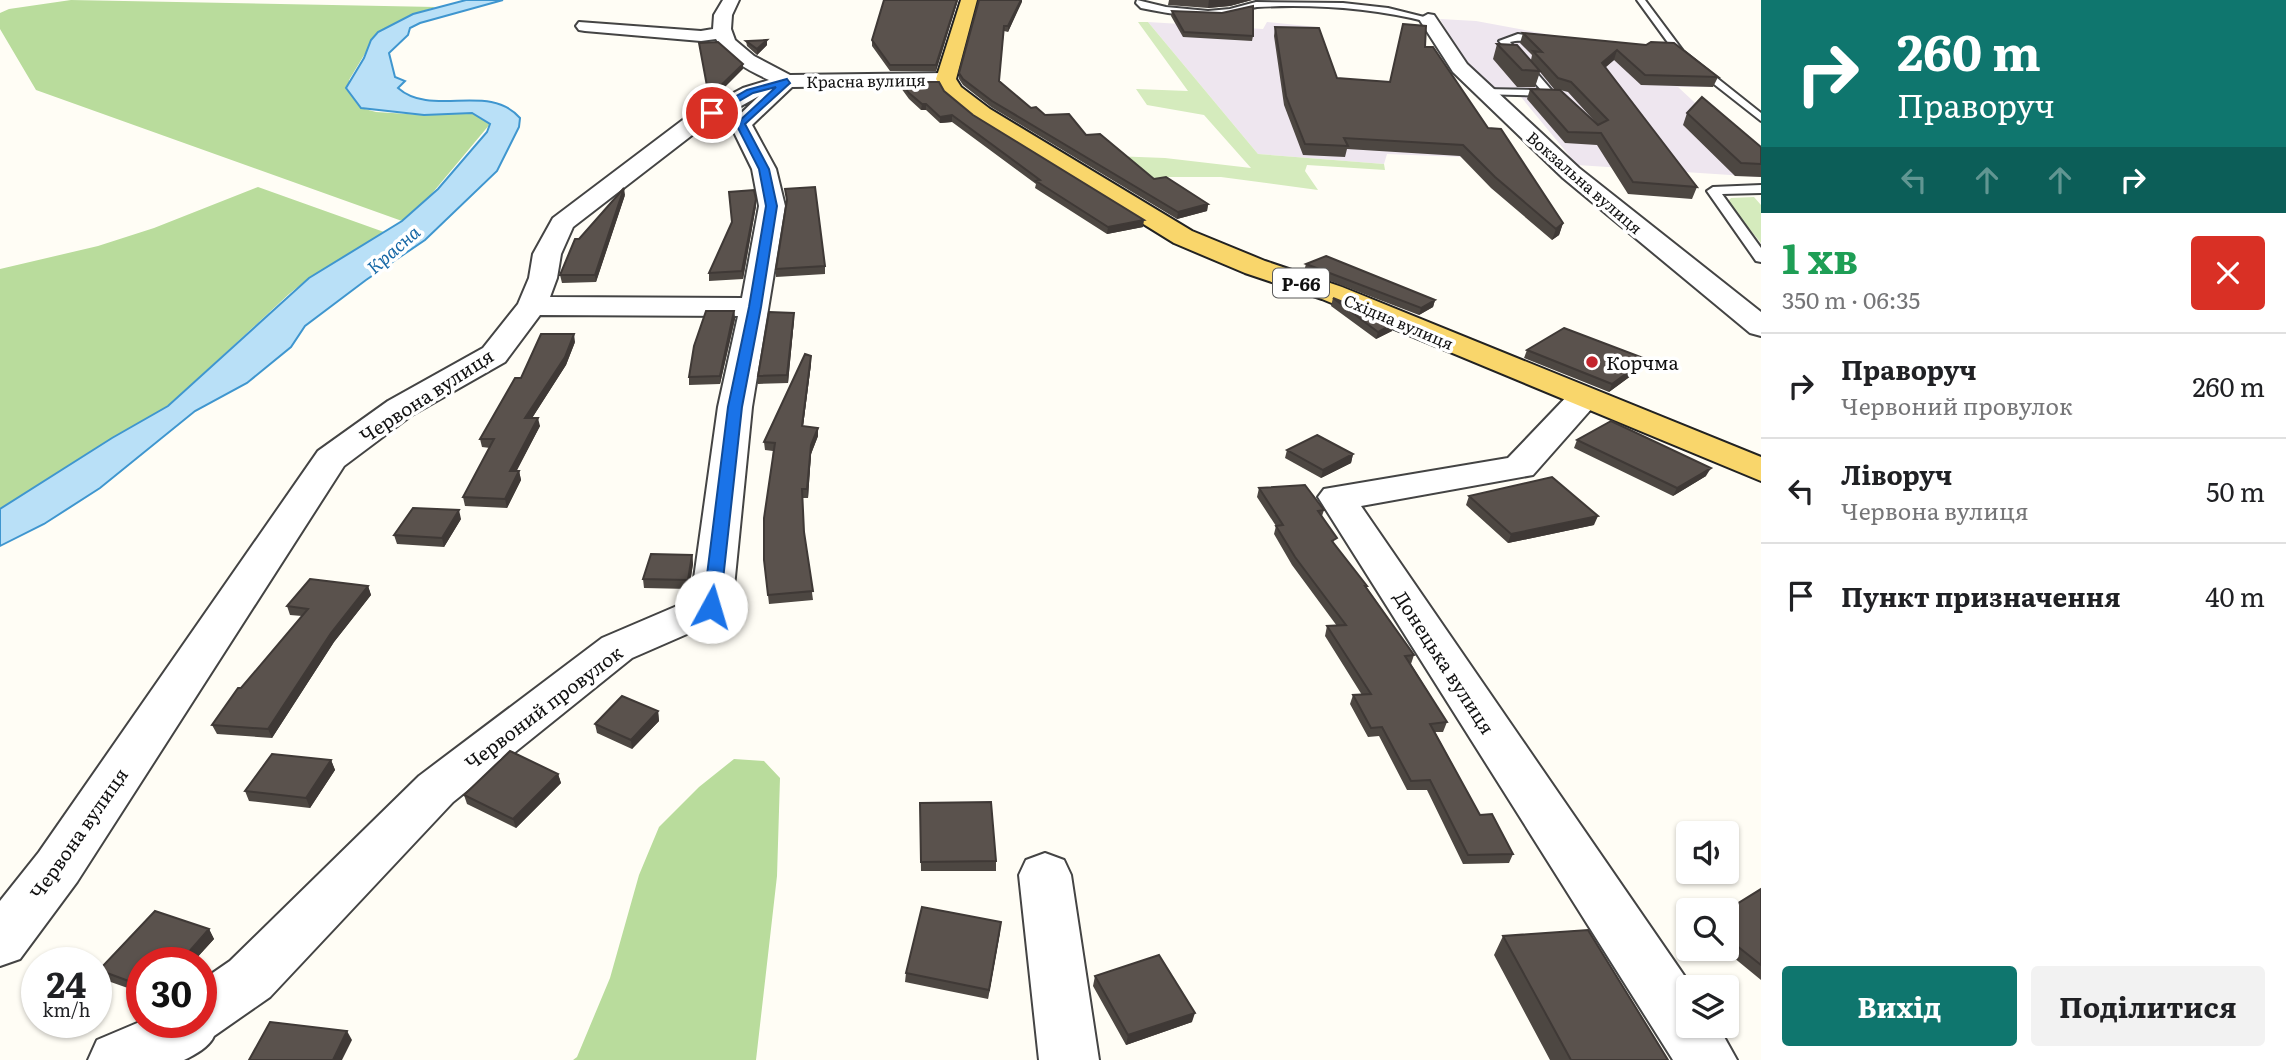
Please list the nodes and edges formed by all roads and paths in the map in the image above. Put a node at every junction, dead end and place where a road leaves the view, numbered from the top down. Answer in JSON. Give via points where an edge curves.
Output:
{"nodes":[{"id":1,"x":731,"y":0,"type":"edge"},
{"id":2,"x":969,"y":0,"type":"edge"},
{"id":3,"x":1141,"y":0,"type":"edge"},
{"id":4,"x":1641,"y":0,"type":"edge"},
{"id":5,"x":1428,"y":19,"type":"joint"},
{"id":6,"x":585,"y":26,"type":"dead end"},
{"id":7,"x":723,"y":33,"type":"junction"},
{"id":8,"x":1553,"y":40,"type":"edge"},
{"id":9,"x":946,"y":79,"type":"junction"},
{"id":10,"x":787,"y":81,"type":"junction"},
{"id":11,"x":1484,"y":92,"type":"junction"},
{"id":12,"x":1549,"y":93,"type":"junction"},
{"id":13,"x":1562,"y":96,"type":"edge"},
{"id":14,"x":1761,"y":118,"type":"edge"},
{"id":15,"x":1761,"y":189,"type":"edge"},
{"id":16,"x":1761,"y":258,"type":"edge"},
{"id":17,"x":532,"y":306,"type":"junction"},
{"id":18,"x":755,"y":307,"type":"junction"},
{"id":19,"x":1761,"y":327,"type":"edge"},
{"id":20,"x":1584,"y":398,"type":"junction"},
{"id":21,"x":1761,"y":470,"type":"edge"},
{"id":22,"x":1045,"y":876,"type":"dead end"},
{"id":23,"x":0,"y":942,"type":"edge"},
{"id":24,"x":217,"y":1003,"type":"edge"},
{"id":25,"x":169,"y":1038,"type":"edge"},
{"id":26,"x":118,"y":1060,"type":"edge"},
{"id":27,"x":1069,"y":1060,"type":"edge"},
{"id":28,"x":1707,"y":1060,"type":"edge"}],
"edges":[{"from":1,"to":7,"type":"street","via":[[723,10]]},
{"from":2,"to":9,"type":"main road"},
{"from":3,"to":5,"type":"lane","via":[[1144,6],[1181,12],[1219,13],[1251,5],[1291,4],[1398,12]]},
{"from":4,"to":14,"type":"lane","via":[[1680,53]]},
{"from":5,"to":11,"type":"street","name":"Вокзальна вулиця","via":[[1460,68]]},
{"from":6,"to":7,"type":"street","via":[[701,36]]},
{"from":7,"to":10,"type":"street","via":[[732,50]]},
{"from":8,"to":12,"type":"lane","via":[[1518,37],[1504,41]]},
{"from":9,"to":10,"type":"street","name":"Красна вулиця"},
{"from":9,"to":20,"type":"main road","name":"Східна вулиця","number":"Р-66","via":[[953,91],[982,114],[1183,237],[1332,293]]},
{"from":10,"to":17,"type":"street","name":"Червона вулиця","via":[[750,92],[692,124],[562,223],[547,254]]},
{"from":10,"to":18,"type":"street","name":"Червоний провулок","via":[[741,124],[764,169],[772,206]]},
{"from":11,"to":12,"type":"lane"},
{"from":11,"to":19,"type":"street","name":"Вокзальна вулиця","via":[[1571,173]]},
{"from":12,"to":13,"type":"lane"},
{"from":15,"to":16,"type":"lane","via":[[1713,191]]},
{"from":17,"to":18,"type":"street"},
{"from":17,"to":23,"type":"street","name":"Червона вулиця","via":[[494,355],[400,408],[331,459],[58,867]]},
{"from":18,"to":24,"type":"street","name":"Червоний провулок","via":[[735,407],[711,607],[617,648],[436,789],[250,979]]},
{"from":20,"to":21,"type":"main road","name":"Східна вулиця","number":"Р-66"},
{"from":20,"to":28,"type":"street","name":"Донецька вулиця","via":[[1520,467],[1338,497]]},
{"from":22,"to":27,"type":"street"},
{"from":25,"to":26,"type":"street"}]}
